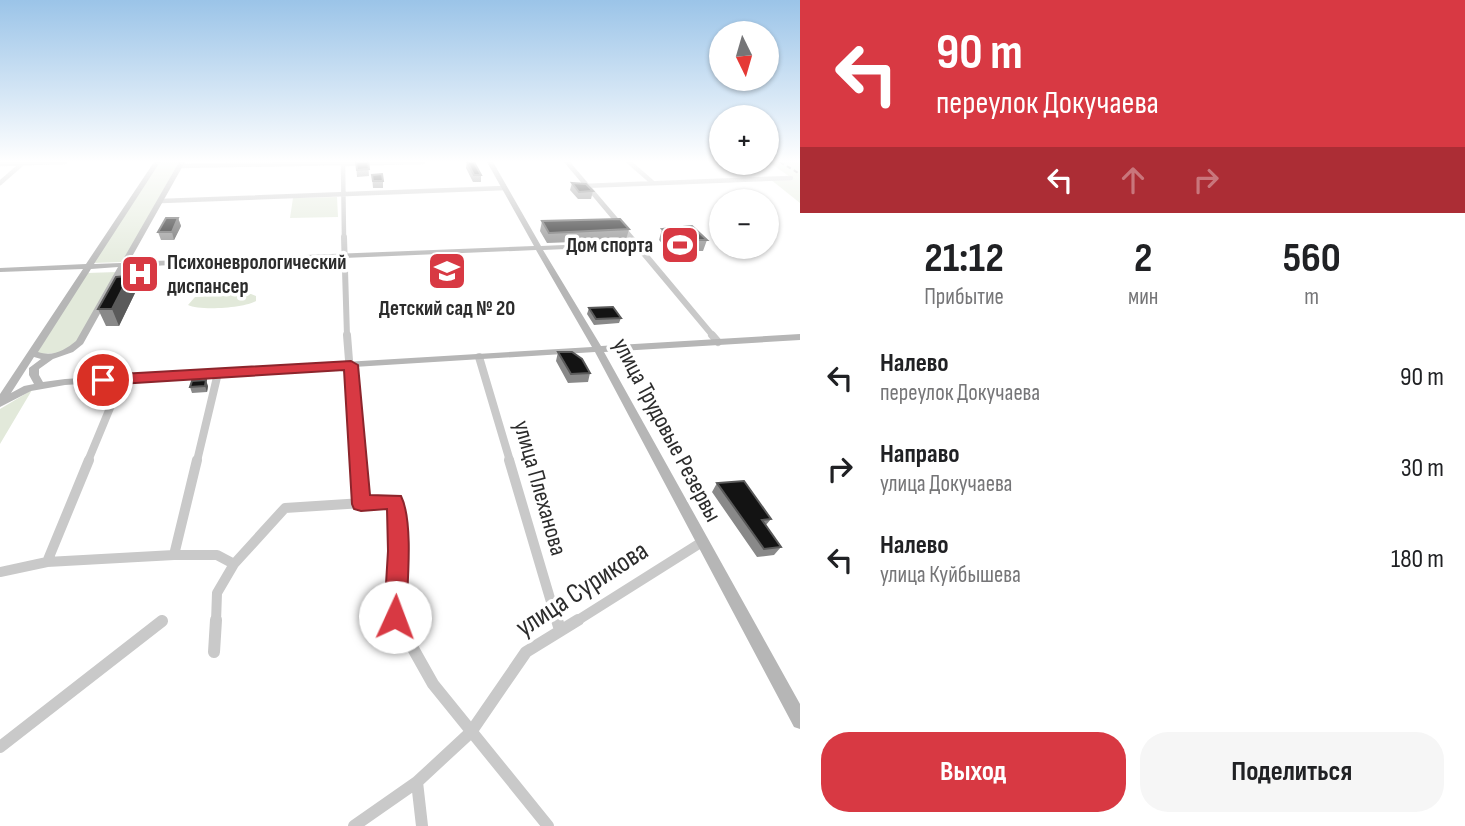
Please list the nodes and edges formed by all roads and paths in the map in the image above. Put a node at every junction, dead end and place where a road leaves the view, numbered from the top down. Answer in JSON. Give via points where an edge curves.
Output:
{"nodes":[{"id":1,"x":132,"y":201,"type":"edge"},
{"id":2,"x":160,"y":201,"type":"joint"},
{"id":3,"x":172,"y":201,"type":"edge"},
{"id":4,"x":344,"y":201,"type":"edge"},
{"id":5,"x":512,"y":201,"type":"edge"},
{"id":6,"x":598,"y":201,"type":"edge"},
{"id":7,"x":636,"y":244,"type":"junction"},
{"id":8,"x":538,"y":248,"type":"junction"},
{"id":9,"x":345,"y":256,"type":"junction"},
{"id":10,"x":124,"y":265,"type":"junction"},
{"id":11,"x":88,"y":267,"type":"junction"},
{"id":12,"x":0,"y":270,"type":"edge"},
{"id":13,"x":800,"y":337,"type":"edge"},
{"id":14,"x":718,"y":342,"type":"junction"},
{"id":15,"x":597,"y":347,"type":"junction"},
{"id":16,"x":34,"y":350,"type":"junction"},
{"id":17,"x":59,"y":355,"type":"junction"},
{"id":18,"x":479,"y":357,"type":"junction"},
{"id":19,"x":449,"y":359,"type":"junction"},
{"id":20,"x":351,"y":365,"type":"junction"},
{"id":21,"x":22,"y":369,"type":"junction"},
{"id":22,"x":218,"y":373,"type":"junction"},
{"id":23,"x":122,"y":379,"type":"junction"},
{"id":24,"x":40,"y":385,"type":"junction"},
{"id":25,"x":28,"y":388,"type":"junction"},
{"id":26,"x":0,"y":402,"type":"edge"},
{"id":27,"x":361,"y":504,"type":"junction"},
{"id":28,"x":702,"y":542,"type":"junction"},
{"id":29,"x":174,"y":555,"type":"junction"},
{"id":30,"x":47,"y":562,"type":"junction"},
{"id":31,"x":234,"y":564,"type":"junction"},
{"id":32,"x":0,"y":572,"type":"edge"},
{"id":33,"x":162,"y":621,"type":"dead end"},
{"id":34,"x":560,"y":631,"type":"junction"},
{"id":35,"x":214,"y":652,"type":"dead end"},
{"id":36,"x":800,"y":721,"type":"edge"},
{"id":37,"x":471,"y":732,"type":"junction"},
{"id":38,"x":0,"y":747,"type":"edge"},
{"id":39,"x":417,"y":782,"type":"junction"},
{"id":40,"x":354,"y":826,"type":"edge"},
{"id":41,"x":422,"y":826,"type":"edge"},
{"id":42,"x":548,"y":826,"type":"edge"}],
"edges":[{"from":1,"to":11,"type":"main road"},
{"from":2,"to":3,"type":"street"},
{"from":2,"to":10,"type":"main road"},
{"from":4,"to":9,"type":"street"},
{"from":5,"to":8,"type":"main road","name":"улица Трудовые Резервы"},
{"from":6,"to":7,"type":"main road"},
{"from":7,"to":8,"type":"main road"},
{"from":7,"to":14,"type":"street"},
{"from":8,"to":9,"type":"main road"},
{"from":8,"to":15,"type":"main road","name":"улица Трудовые Резервы"},
{"from":9,"to":10,"type":"main road"},
{"from":9,"to":20,"type":"street"},
{"from":10,"to":11,"type":"main road"},
{"from":10,"to":17,"type":"main road","via":[[80,342]]},
{"from":11,"to":12,"type":"main road"},
{"from":11,"to":16,"type":"main road"},
{"from":13,"to":14,"type":"main road"},
{"from":14,"to":15,"type":"main road"},
{"from":15,"to":18,"type":"main road"},
{"from":15,"to":19,"type":"main road","via":[[520,349]]},
{"from":15,"to":28,"type":"main road","name":"улица Трудовые Резервы"},
{"from":16,"to":17,"type":"main road","via":[[38,356]]},
{"from":16,"to":21,"type":"main road"},
{"from":17,"to":24,"type":"main road","via":[[34,368]]},
{"from":18,"to":19,"type":"main road"},
{"from":18,"to":34,"type":"street","name":"улица Плеханова"},
{"from":19,"to":20,"type":"main road"},
{"from":20,"to":22,"type":"main road"},
{"from":20,"to":27,"type":"street"},
{"from":21,"to":25,"type":"main road","via":[[22,381]]},
{"from":21,"to":26,"type":"main road"},
{"from":22,"to":23,"type":"main road"},
{"from":22,"to":29,"type":"street"},
{"from":23,"to":24,"type":"main road"},
{"from":23,"to":30,"type":"street"},
{"from":24,"to":25,"type":"main road"},
{"from":25,"to":26,"type":"main road"},
{"from":27,"to":31,"type":"street","via":[[285,508]]},
{"from":27,"to":37,"type":"street","via":[[394,501],[398,551],[395,617],[433,684]]},
{"from":28,"to":34,"type":"street","name":"улица Сурикова"},
{"from":28,"to":36,"type":"main road","name":"улица Трудовые Резервы"},
{"from":29,"to":30,"type":"street"},
{"from":29,"to":31,"type":"street","via":[[217,555]]},
{"from":30,"to":32,"type":"street"},
{"from":31,"to":35,"type":"street","via":[[217,593]]},
{"from":33,"to":38,"type":"street"},
{"from":34,"to":37,"type":"street","name":"улица Сурикова","via":[[526,652]]},
{"from":37,"to":39,"type":"street","name":"улица Сурикова"},
{"from":37,"to":42,"type":"street"},
{"from":39,"to":40,"type":"street","name":"улица Сурикова"},
{"from":39,"to":41,"type":"street"}]}
